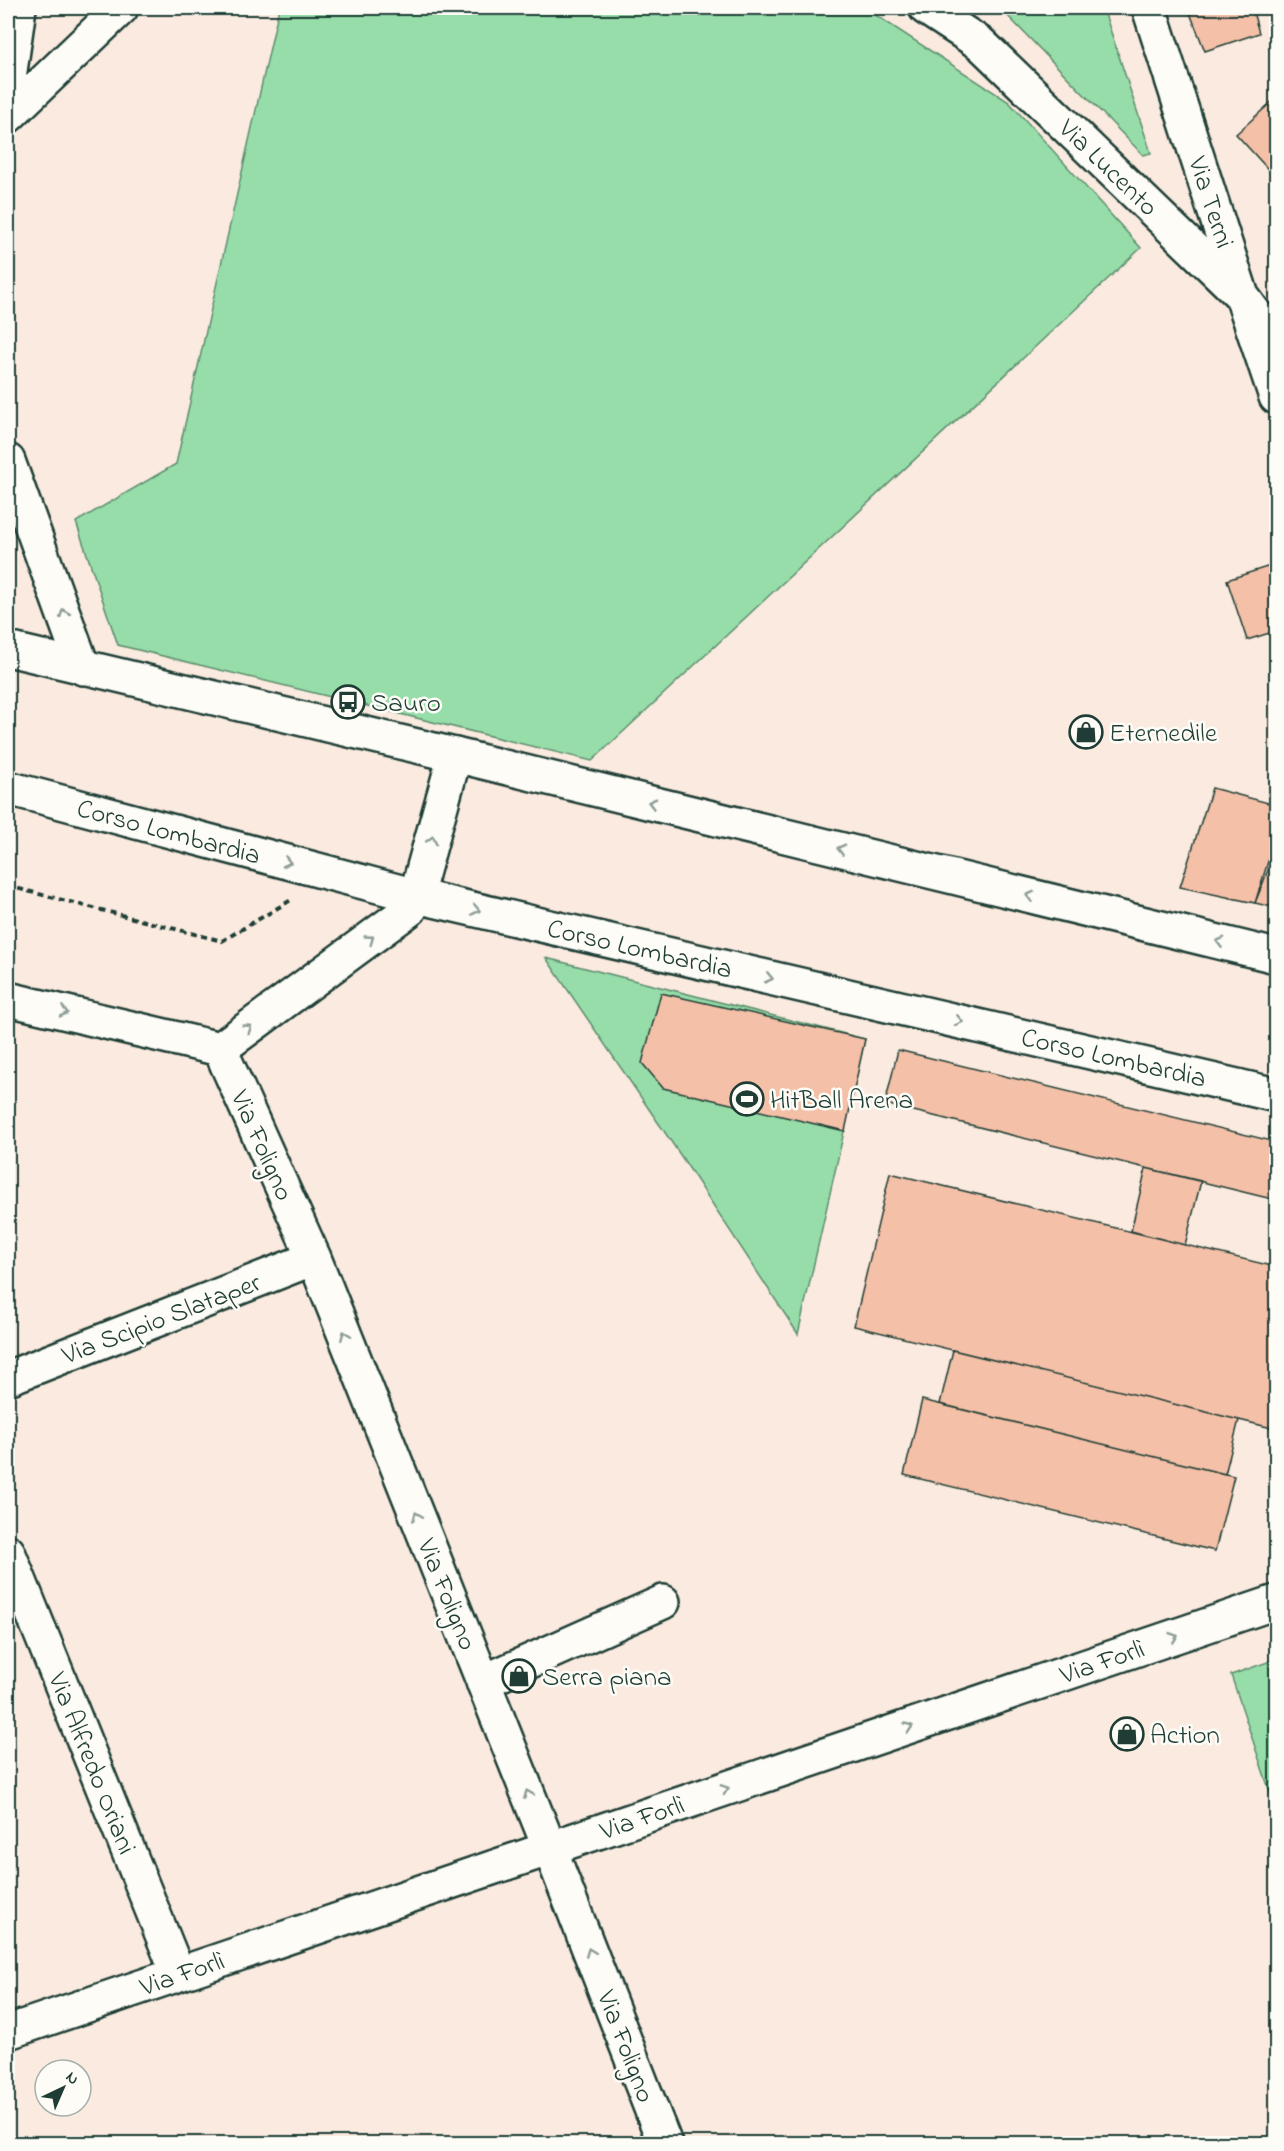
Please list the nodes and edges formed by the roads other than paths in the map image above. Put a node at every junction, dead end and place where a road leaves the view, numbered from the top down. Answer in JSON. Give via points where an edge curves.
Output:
{"nodes":[{"id":1,"x":19,"y":8,"type":"edge"},
{"id":2,"x":121,"y":8,"type":"edge"},
{"id":3,"x":926,"y":8,"type":"edge"},
{"id":4,"x":1149,"y":8,"type":"edge"},
{"id":5,"x":8,"y":85,"type":"edge"},
{"id":6,"x":8,"y":116,"type":"edge"},
{"id":7,"x":1242,"y":296,"type":"junction"},
{"id":8,"x":1276,"y":342,"type":"edge"},
{"id":9,"x":1276,"y":397,"type":"edge"},
{"id":10,"x":8,"y":461,"type":"edge"},
{"id":11,"x":8,"y":650,"type":"edge"},
{"id":12,"x":83,"y":668,"type":"junction"},
{"id":13,"x":455,"y":755,"type":"junction"},
{"id":14,"x":8,"y":788,"type":"edge"},
{"id":15,"x":416,"y":896,"type":"junction"},
{"id":16,"x":1276,"y":956,"type":"edge"},
{"id":17,"x":8,"y":999,"type":"edge"},
{"id":18,"x":220,"y":1049,"type":"junction"},
{"id":19,"x":1276,"y":1095,"type":"edge"},
{"id":20,"x":314,"y":1258,"type":"junction"},
{"id":21,"x":8,"y":1378,"type":"edge"},
{"id":22,"x":8,"y":1552,"type":"edge"},
{"id":23,"x":663,"y":1602,"type":"dead end"},
{"id":24,"x":1276,"y":1602,"type":"edge"},
{"id":25,"x":483,"y":1682,"type":"junction"},
{"id":26,"x":550,"y":1849,"type":"junction"},
{"id":27,"x":178,"y":1974,"type":"junction"},
{"id":28,"x":8,"y":2032,"type":"edge"},
{"id":29,"x":665,"y":2144,"type":"edge"}],
"edges":[{"from":1,"to":5,"type":"street"},
{"from":2,"to":6,"type":"street"},
{"from":3,"to":7,"type":"street","name":"Via Lucento","via":[[981,44]]},
{"from":4,"to":7,"type":"street","name":"Via Terni"},
{"from":7,"to":8,"type":"street","name":"Via Lucento"},
{"from":7,"to":9,"type":"street","name":"Via Terni"},
{"from":12,"to":10,"type":"street","one_way":true},
{"from":11,"to":12,"type":"street"},
{"from":12,"to":13,"type":"street"},
{"from":15,"to":13,"type":"street","one_way":true},
{"from":16,"to":13,"type":"street","one_way":true},
{"from":14,"to":15,"type":"street","name":"Corso Lombardia","one_way":true},
{"from":18,"to":15,"type":"street","one_way":true,"via":[[410,909]]},
{"from":15,"to":19,"type":"street","name":"Corso Lombardia","one_way":true},
{"from":17,"to":18,"type":"street","one_way":true},
{"from":18,"to":20,"type":"street","name":"Via Foligno"},
{"from":20,"to":21,"type":"street","name":"Via Scipio Slataper"},
{"from":25,"to":20,"type":"street","name":"Via Foligno","one_way":true},
{"from":22,"to":27,"type":"street","name":"Via Alfredo Oriani"},
{"from":23,"to":25,"type":"street"},
{"from":26,"to":24,"type":"street","name":"Via Forlì","one_way":true},
{"from":26,"to":25,"type":"street","name":"Via Foligno","one_way":true},
{"from":26,"to":27,"type":"street","name":"Via Forlì"},
{"from":29,"to":26,"type":"street","name":"Via Foligno","one_way":true},
{"from":27,"to":28,"type":"street","name":"Via Forlì"}]}
